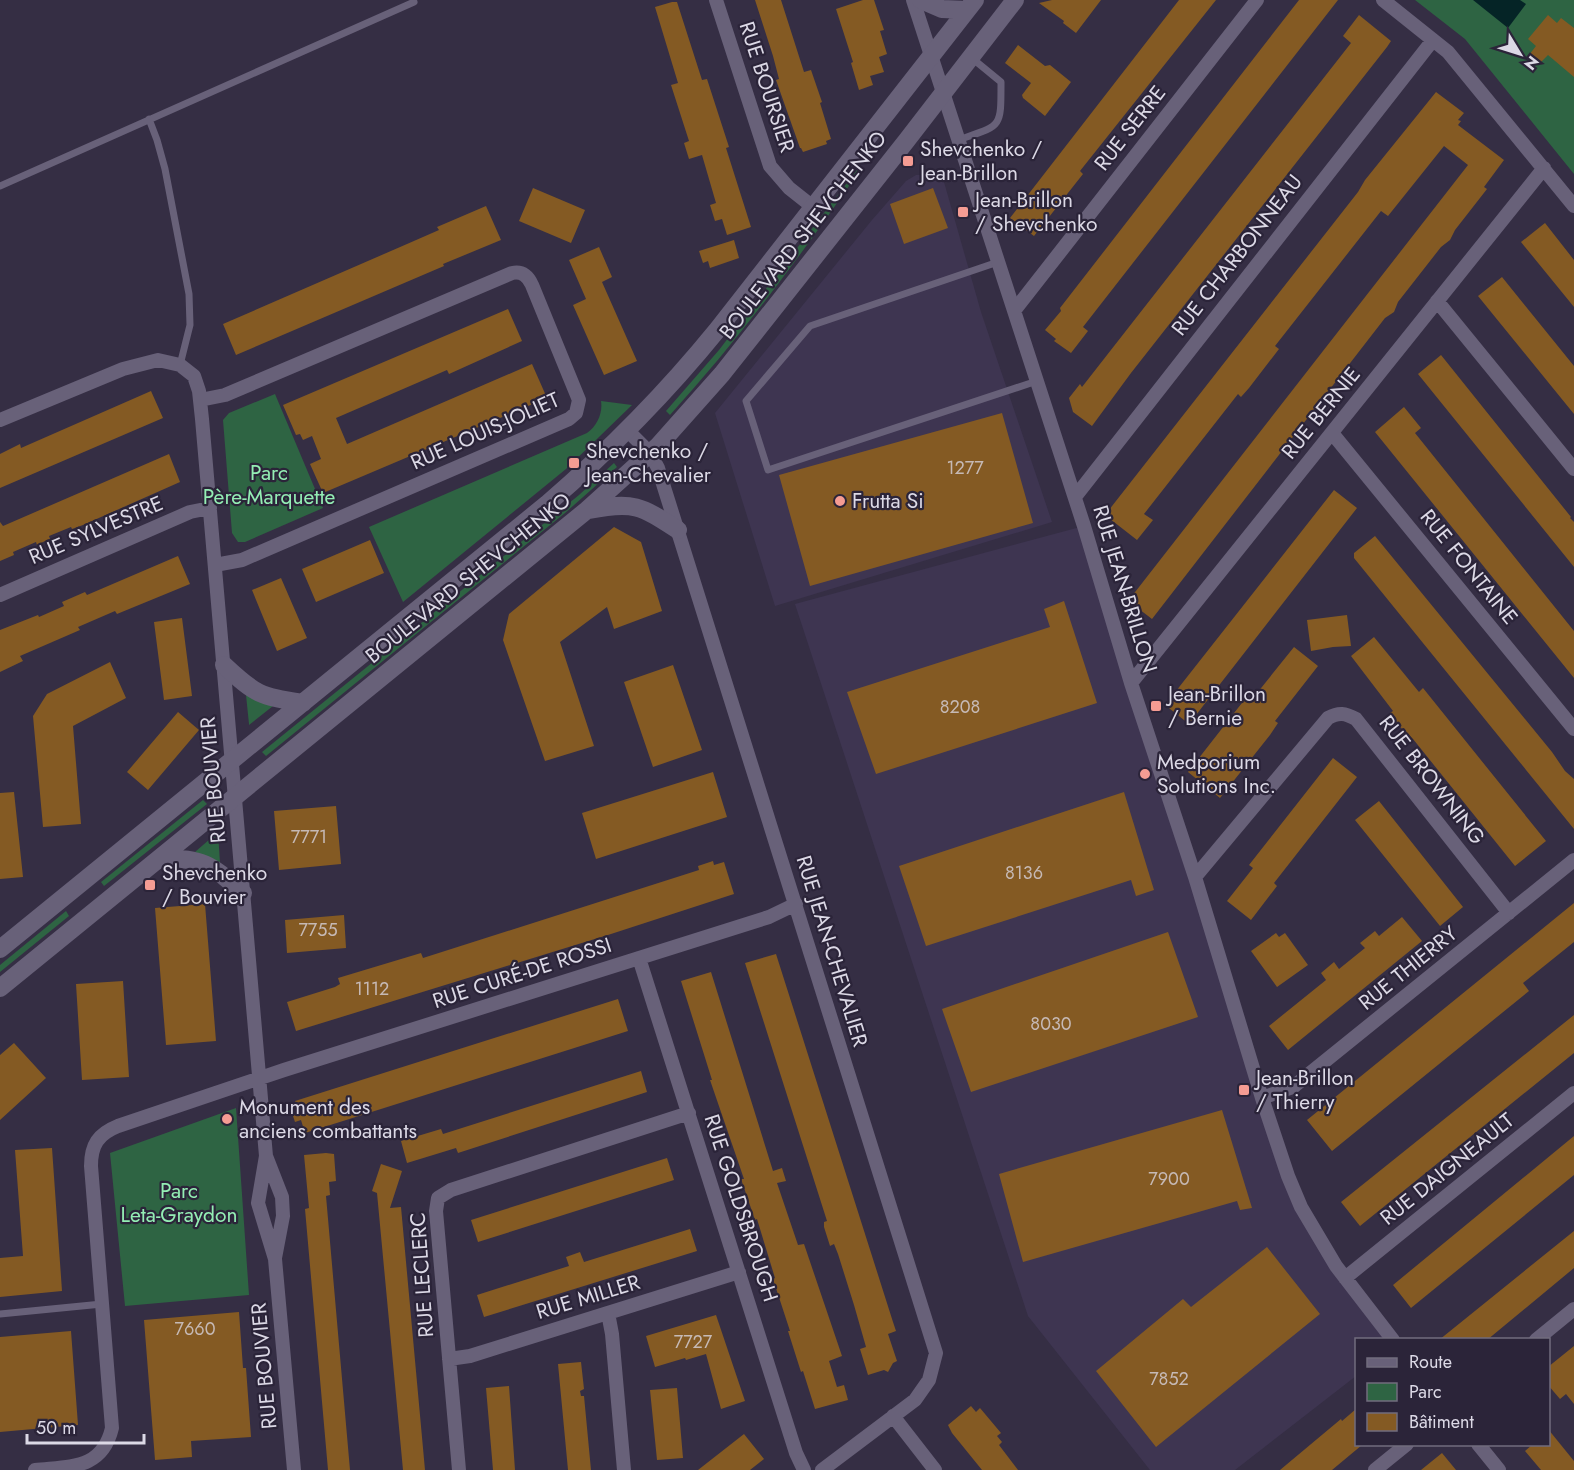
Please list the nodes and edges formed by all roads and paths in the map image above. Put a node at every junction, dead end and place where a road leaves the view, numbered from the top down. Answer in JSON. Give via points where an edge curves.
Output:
{"nodes":[{"id":1,"x":716,"y":0,"type":"edge"},
{"id":2,"x":914,"y":0,"type":"edge"},
{"id":3,"x":921,"y":0,"type":"edge"},
{"id":4,"x":1016,"y":0,"type":"edge"},
{"id":5,"x":1257,"y":0,"type":"edge"},
{"id":6,"x":1383,"y":0,"type":"edge"},
{"id":7,"x":414,"y":2,"type":"dead end"},
{"id":8,"x":971,"y":5,"type":"edge"},
{"id":9,"x":1433,"y":40,"type":"junction"},
{"id":10,"x":931,"y":56,"type":"junction"},
{"id":11,"x":971,"y":57,"type":"junction"},
{"id":12,"x":944,"y":92,"type":"junction"},
{"id":13,"x":148,"y":119,"type":"junction"},
{"id":14,"x":958,"y":140,"type":"junction"},
{"id":15,"x":1544,"y":168,"type":"junction"},
{"id":16,"x":0,"y":186,"type":"edge"},
{"id":17,"x":1574,"y":206,"type":"edge"},
{"id":18,"x":813,"y":207,"type":"junction"},
{"id":19,"x":998,"y":262,"type":"junction"},
{"id":20,"x":1437,"y":301,"type":"junction"},
{"id":21,"x":1014,"y":310,"type":"junction"},
{"id":22,"x":180,"y":364,"type":"junction"},
{"id":23,"x":1037,"y":381,"type":"junction"},
{"id":24,"x":200,"y":400,"type":"junction"},
{"id":25,"x":0,"y":420,"type":"edge"},
{"id":26,"x":628,"y":430,"type":"junction"},
{"id":27,"x":1332,"y":433,"type":"junction"},
{"id":28,"x":650,"y":453,"type":"junction"},
{"id":29,"x":1574,"y":469,"type":"edge"},
{"id":30,"x":1075,"y":497,"type":"junction"},
{"id":31,"x":210,"y":508,"type":"junction"},
{"id":32,"x":587,"y":510,"type":"junction"},
{"id":33,"x":678,"y":530,"type":"junction"},
{"id":34,"x":215,"y":565,"type":"junction"},
{"id":35,"x":0,"y":595,"type":"edge"},
{"id":36,"x":224,"y":665,"type":"junction"},
{"id":37,"x":1131,"y":683,"type":"junction"},
{"id":38,"x":303,"y":703,"type":"junction"},
{"id":39,"x":1574,"y":729,"type":"edge"},
{"id":40,"x":231,"y":761,"type":"junction"},
{"id":41,"x":235,"y":797,"type":"junction"},
{"id":42,"x":161,"y":858,"type":"junction"},
{"id":43,"x":1574,"y":860,"type":"edge"},
{"id":44,"x":1195,"y":877,"type":"junction"},
{"id":45,"x":243,"y":893,"type":"junction"},
{"id":46,"x":796,"y":904,"type":"junction"},
{"id":47,"x":1509,"y":913,"type":"junction"},
{"id":48,"x":0,"y":949,"type":"edge"},
{"id":49,"x":639,"y":957,"type":"junction"},
{"id":50,"x":0,"y":988,"type":"edge"},
{"id":51,"x":259,"y":1079,"type":"junction"},
{"id":52,"x":1574,"y":1093,"type":"edge"},
{"id":53,"x":1262,"y":1098,"type":"junction"},
{"id":54,"x":689,"y":1113,"type":"junction"},
{"id":55,"x":266,"y":1156,"type":"junction"},
{"id":56,"x":275,"y":1259,"type":"junction"},
{"id":57,"x":739,"y":1272,"type":"junction"},
{"id":58,"x":1345,"y":1278,"type":"junction"},
{"id":59,"x":102,"y":1304,"type":"junction"},
{"id":60,"x":1574,"y":1309,"type":"edge"},
{"id":61,"x":608,"y":1313,"type":"junction"},
{"id":62,"x":0,"y":1314,"type":"edge"},
{"id":63,"x":1391,"y":1338,"type":"edge"},
{"id":64,"x":1538,"y":1338,"type":"edge"},
{"id":65,"x":449,"y":1359,"type":"junction"},
{"id":66,"x":893,"y":1416,"type":"junction"},
{"id":67,"x":1405,"y":1446,"type":"edge"},
{"id":68,"x":1480,"y":1446,"type":"edge"},
{"id":69,"x":34,"y":1470,"type":"edge"},
{"id":70,"x":294,"y":1470,"type":"edge"},
{"id":71,"x":459,"y":1470,"type":"edge"},
{"id":72,"x":624,"y":1470,"type":"edge"},
{"id":73,"x":804,"y":1470,"type":"edge"},
{"id":74,"x":822,"y":1470,"type":"edge"},
{"id":75,"x":934,"y":1470,"type":"edge"},
{"id":76,"x":1375,"y":1470,"type":"edge"},
{"id":77,"x":1499,"y":1470,"type":"edge"}],
"edges":[{"from":1,"to":18,"type":"street","name":"RUE BOURSIER","via":[[770,166]]},
{"from":2,"to":10,"type":"street","name":"RUE JEAN-BRILLON"},
{"from":3,"to":8,"type":"street","via":[[942,9]]},
{"from":4,"to":11,"type":"street","name":"BOULEVARD SHEVCHENKO"},
{"from":5,"to":21,"type":"street","name":"RUE SERRE"},
{"from":6,"to":9,"type":"street"},
{"from":7,"to":13,"type":"lane"},
{"from":8,"to":10,"type":"street","name":"BOULEVARD SHEVCHENKO"},
{"from":9,"to":15,"type":"street","via":[[1448,52]]},
{"from":9,"to":30,"type":"street","name":"RUE CHARBONNEAU"},
{"from":10,"to":12,"type":"street","name":"RUE JEAN-BRILLON"},
{"from":10,"to":18,"type":"street","name":"BOULEVARD SHEVCHENKO"},
{"from":11,"to":12,"type":"street","name":"BOULEVARD SHEVCHENKO"},
{"from":11,"to":14,"type":"lane","via":[[1001,82],[1001,113],[991,128]]},
{"from":12,"to":14,"type":"street","name":"RUE JEAN-BRILLON"},
{"from":12,"to":28,"type":"street","name":"BOULEVARD SHEVCHENKO","via":[[722,374]]},
{"from":13,"to":16,"type":"lane"},
{"from":13,"to":22,"type":"lane","via":[[165,169],[189,294],[190,325]]},
{"from":14,"to":19,"type":"street","name":"RUE JEAN-BRILLON"},
{"from":15,"to":17,"type":"street"},
{"from":15,"to":20,"type":"street","name":"RUE BERNIE"},
{"from":18,"to":26,"type":"street","name":"BOULEVARD SHEVCHENKO","via":[[703,348]]},
{"from":19,"to":21,"type":"street","name":"RUE JEAN-BRILLON"},
{"from":19,"to":23,"type":"lane","via":[[810,326],[746,401],[768,470]]},
{"from":20,"to":27,"type":"street","name":"RUE BERNIE"},
{"from":20,"to":29,"type":"street"},
{"from":21,"to":23,"type":"street","name":"RUE JEAN-BRILLON"},
{"from":22,"to":24,"type":"street","name":"RUE BOUVIER","via":[[194,376]]},
{"from":22,"to":25,"type":"street","via":[[158,360],[132,365]]},
{"from":23,"to":30,"type":"street","name":"RUE JEAN-BRILLON"},
{"from":24,"to":31,"type":"street","name":"RUE BOUVIER"},
{"from":24,"to":34,"type":"street","name":"RUE LOUIS-JOLIET","via":[[225,395],[518,272],[532,285],[579,400],[569,419],[242,560]]},
{"from":26,"to":28,"type":"street","name":"RUE JEAN-CHEVALIER"},
{"from":26,"to":38,"type":"street","name":"BOULEVARD SHEVCHENKO","via":[[546,504]]},
{"from":27,"to":37,"type":"street","name":"RUE BERNIE"},
{"from":27,"to":39,"type":"street","name":"RUE FONTAINE"},
{"from":28,"to":32,"type":"street","name":"BOULEVARD SHEVCHENKO"},
{"from":28,"to":33,"type":"street","name":"RUE JEAN-CHEVALIER"},
{"from":30,"to":37,"type":"street","name":"RUE JEAN-BRILLON"},
{"from":31,"to":34,"type":"street","name":"RUE BOUVIER"},
{"from":31,"to":35,"type":"street","name":"RUE SYLVESTRE","via":[[190,512]]},
{"from":32,"to":33,"type":"street","via":[[634,506]]},
{"from":32,"to":41,"type":"street","name":"BOULEVARD SHEVCHENKO"},
{"from":33,"to":46,"type":"street","name":"RUE JEAN-CHEVALIER"},
{"from":34,"to":36,"type":"street","name":"RUE BOUVIER"},
{"from":36,"to":38,"type":"street","via":[[258,694]]},
{"from":36,"to":40,"type":"street","name":"RUE BOUVIER"},
{"from":37,"to":44,"type":"street","name":"RUE JEAN-BRILLON"},
{"from":38,"to":40,"type":"street","name":"BOULEVARD SHEVCHENKO"},
{"from":40,"to":41,"type":"street","name":"RUE BOUVIER"},
{"from":40,"to":48,"type":"street","name":"BOULEVARD SHEVCHENKO"},
{"from":41,"to":42,"type":"street","name":"BOULEVARD SHEVCHENKO"},
{"from":41,"to":45,"type":"street","name":"RUE BOUVIER"},
{"from":42,"to":45,"type":"street","via":[[205,863]]},
{"from":42,"to":50,"type":"street","name":"BOULEVARD SHEVCHENKO"},
{"from":43,"to":47,"type":"street","name":"RUE THIERRY"},
{"from":44,"to":47,"type":"street","name":"RUE BROWNING","via":[[1328,718],[1345,714],[1356,719]]},
{"from":44,"to":53,"type":"street","name":"RUE JEAN-BRILLON"},
{"from":45,"to":51,"type":"street","name":"RUE BOUVIER"},
{"from":46,"to":49,"type":"street","name":"RUE CURÉ-DE ROSSI","via":[[769,917]]},
{"from":46,"to":66,"type":"street","name":"RUE JEAN-CHEVALIER","via":[[936,1353],[924,1388]]},
{"from":47,"to":53,"type":"street","name":"RUE THIERRY","via":[[1293,1087]]},
{"from":49,"to":51,"type":"street","name":"RUE CURÉ-DE ROSSI"},
{"from":49,"to":54,"type":"street","name":"RUE GOLDSBROUGH"},
{"from":51,"to":55,"type":"street","name":"RUE BOUVIER"},
{"from":51,"to":59,"type":"street","name":"RUE CURÉ-DE ROSSI","via":[[117,1126],[99,1138],[92,1150],[91,1166]]},
{"from":52,"to":58,"type":"street","name":"RUE DAIGNEAULT"},
{"from":53,"to":58,"type":"street","name":"RUE JEAN-BRILLON","via":[[1301,1207]]},
{"from":54,"to":57,"type":"street","name":"RUE GOLDSBROUGH"},
{"from":54,"to":65,"type":"street","name":"RUE LECLERC","via":[[441,1195],[436,1211]]},
{"from":55,"to":56,"type":"street","name":"RUE BOUVIER","via":[[257,1199]]},
{"from":55,"to":56,"type":"street","name":"RUE BOUVIER","via":[[283,1203]]},
{"from":56,"to":70,"type":"street","name":"RUE BOUVIER"},
{"from":57,"to":61,"type":"street","name":"RUE MILLER"},
{"from":57,"to":73,"type":"street","name":"RUE GOLDSBROUGH"},
{"from":58,"to":63,"type":"street","name":"RUE JEAN-BRILLON"},
{"from":59,"to":62,"type":"lane"},
{"from":59,"to":69,"type":"street","name":"RUE CURÉ-DE ROSSI","via":[[112,1419],[110,1437],[102,1451],[89,1461]]},
{"from":60,"to":64,"type":"street"},
{"from":61,"to":65,"type":"street","name":"RUE MILLER"},
{"from":61,"to":72,"type":"street"},
{"from":65,"to":71,"type":"street","name":"RUE LECLERC"},
{"from":66,"to":74,"type":"street"},
{"from":66,"to":75,"type":"street"},
{"from":67,"to":76,"type":"street"},
{"from":68,"to":77,"type":"street"}]}
